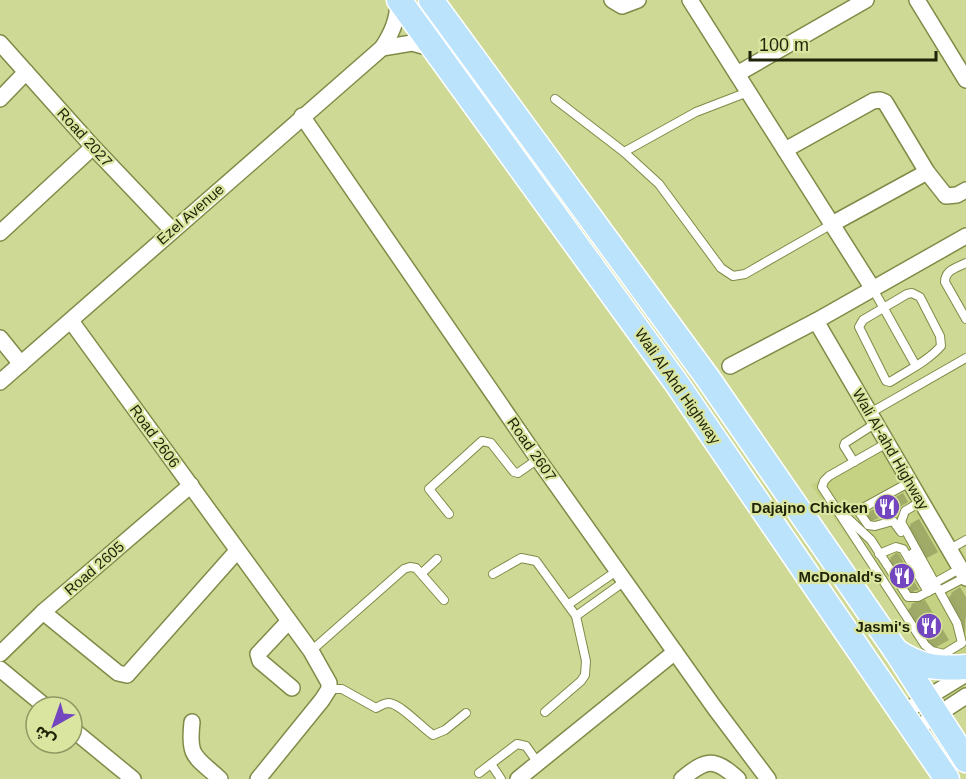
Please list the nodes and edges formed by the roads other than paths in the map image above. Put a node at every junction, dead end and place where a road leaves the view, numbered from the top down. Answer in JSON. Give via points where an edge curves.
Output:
{"nodes":[{"id":1,"x":399,"y":0,"type":"edge"},
{"id":2,"x":612,"y":0,"type":"edge"},
{"id":3,"x":638,"y":0,"type":"edge"},
{"id":4,"x":690,"y":0,"type":"edge"},
{"id":5,"x":866,"y":0,"type":"edge"},
{"id":6,"x":917,"y":0,"type":"edge"},
{"id":7,"x":437,"y":2,"type":"edge"},
{"id":8,"x":416,"y":21,"type":"junction"},
{"id":9,"x":0,"y":43,"type":"edge"},
{"id":10,"x":382,"y":48,"type":"junction"},
{"id":11,"x":435,"y":50,"type":"junction"},
{"id":12,"x":26,"y":72,"type":"junction"},
{"id":13,"x":737,"y":74,"type":"junction"},
{"id":14,"x":966,"y":80,"type":"edge"},
{"id":15,"x":748,"y":92,"type":"junction"},
{"id":16,"x":0,"y":99,"type":"edge"},
{"id":17,"x":555,"y":99,"type":"dead end"},
{"id":18,"x":302,"y":116,"type":"junction"},
{"id":19,"x":93,"y":147,"type":"junction"},
{"id":20,"x":785,"y":150,"type":"junction"},
{"id":21,"x":624,"y":152,"type":"junction"},
{"id":22,"x":927,"y":172,"type":"junction"},
{"id":23,"x":966,"y":190,"type":"edge"},
{"id":24,"x":832,"y":224,"type":"junction"},
{"id":25,"x":172,"y":230,"type":"junction"},
{"id":26,"x":0,"y":233,"type":"edge"},
{"id":27,"x":966,"y":236,"type":"edge"},
{"id":28,"x":966,"y":262,"type":"edge"},
{"id":29,"x":873,"y":289,"type":"junction"},
{"id":30,"x":884,"y":306,"type":"junction"},
{"id":31,"x":966,"y":319,"type":"edge"},
{"id":32,"x":71,"y":321,"type":"junction"},
{"id":33,"x":816,"y":321,"type":"junction"},
{"id":34,"x":0,"y":338,"type":"edge"},
{"id":35,"x":966,"y":358,"type":"edge"},
{"id":36,"x":21,"y":364,"type":"junction"},
{"id":37,"x":730,"y":366,"type":"dead end"},
{"id":38,"x":916,"y":366,"type":"junction"},
{"id":39,"x":0,"y":382,"type":"edge"},
{"id":40,"x":873,"y":418,"type":"junction"},
{"id":41,"x":887,"y":443,"type":"junction"},
{"id":42,"x":538,"y":459,"type":"junction"},
{"id":43,"x":854,"y":462,"type":"junction"},
{"id":44,"x":910,"y":482,"type":"junction"},
{"id":45,"x":190,"y":485,"type":"junction"},
{"id":46,"x":922,"y":501,"type":"junction"},
{"id":47,"x":831,"y":502,"type":"junction"},
{"id":48,"x":449,"y":514,"type":"dead end"},
{"id":49,"x":966,"y":540,"type":"edge"},
{"id":50,"x":950,"y":549,"type":"junction"},
{"id":51,"x":237,"y":550,"type":"junction"},
{"id":52,"x":879,"y":554,"type":"junction"},
{"id":53,"x":437,"y":559,"type":"dead end"},
{"id":54,"x":422,"y":573,"type":"junction"},
{"id":55,"x":493,"y":574,"type":"dead end"},
{"id":56,"x":964,"y":574,"type":"edge"},
{"id":57,"x":622,"y":576,"type":"junction"},
{"id":58,"x":935,"y":588,"type":"junction"},
{"id":59,"x":444,"y":600,"type":"dead end"},
{"id":60,"x":569,"y":604,"type":"junction"},
{"id":61,"x":43,"y":612,"type":"junction"},
{"id":62,"x":576,"y":616,"type":"junction"},
{"id":63,"x":289,"y":621,"type":"junction"},
{"id":64,"x":311,"y":651,"type":"junction"},
{"id":65,"x":896,"y":651,"type":"junction"},
{"id":66,"x":675,"y":652,"type":"junction"},
{"id":67,"x":0,"y":654,"type":"edge"},
{"id":68,"x":966,"y":667,"type":"edge"},
{"id":69,"x":0,"y":669,"type":"edge"},
{"id":70,"x":966,"y":674,"type":"edge"},
{"id":71,"x":292,"y":688,"type":"dead end"},
{"id":72,"x":329,"y":689,"type":"junction"},
{"id":73,"x":31,"y":695,"type":"edge"},
{"id":74,"x":966,"y":696,"type":"edge"},
{"id":75,"x":545,"y":712,"type":"dead end"},
{"id":76,"x":466,"y":713,"type":"dead end"},
{"id":77,"x":918,"y":713,"type":"junction"},
{"id":78,"x":192,"y":722,"type":"dead end"},
{"id":79,"x":84,"y":739,"type":"edge"},
{"id":80,"x":966,"y":760,"type":"edge"},
{"id":81,"x":538,"y":763,"type":"junction"},
{"id":82,"x":491,"y":764,"type":"junction"},
{"id":83,"x":479,"y":773,"type":"dead end"},
{"id":84,"x":763,"y":773,"type":"edge"},
{"id":85,"x":266,"y":776,"type":"edge"},
{"id":86,"x":133,"y":779,"type":"edge"},
{"id":87,"x":220,"y":779,"type":"edge"},
{"id":88,"x":501,"y":779,"type":"edge"},
{"id":89,"x":519,"y":779,"type":"edge"},
{"id":90,"x":682,"y":779,"type":"edge"},
{"id":91,"x":738,"y":779,"type":"edge"},
{"id":92,"x":744,"y":779,"type":"edge"},
{"id":93,"x":947,"y":779,"type":"edge"}],
"edges":[{"from":1,"to":8,"type":"main road","name":"Wali Al Ahd Highway"},
{"from":1,"to":10,"type":"street","name":"Ezel Avenue","via":[[396,22]]},
{"from":2,"to":3,"type":"street","via":[[622,6]]},
{"from":4,"to":13,"type":"street"},
{"from":5,"to":13,"type":"street"},
{"from":6,"to":14,"type":"street"},
{"from":7,"to":8,"type":"main road"},
{"from":7,"to":65,"type":"main road","name":"Wali Al Ahd Highway","via":[[707,377]]},
{"from":8,"to":11,"type":"main road","name":"Wali Al Ahd Highway"},
{"from":9,"to":12,"type":"street","name":"Road 2027"},
{"from":10,"to":11,"type":"street","via":[[412,43]]},
{"from":10,"to":18,"type":"street","name":"Ezel Avenue"},
{"from":11,"to":77,"type":"main road","name":"Wali Al Ahd Highway","via":[[668,371],[782,536],[811,564]]},
{"from":12,"to":16,"type":"street"},
{"from":12,"to":19,"type":"street","name":"Road 2027"},
{"from":13,"to":15,"type":"street"},
{"from":15,"to":20,"type":"street"},
{"from":15,"to":21,"type":"lane","via":[[696,112]]},
{"from":17,"to":21,"type":"lane"},
{"from":18,"to":25,"type":"street","name":"Ezel Avenue"},
{"from":18,"to":42,"type":"street","name":"Road 2607"},
{"from":19,"to":25,"type":"street","name":"Road 2027"},
{"from":19,"to":26,"type":"street"},
{"from":20,"to":22,"type":"street","via":[[880,100],[885,102]]},
{"from":20,"to":24,"type":"street"},
{"from":21,"to":24,"type":"lane","via":[[659,184],[721,268],[733,276],[745,274]]},
{"from":22,"to":23,"type":"street","via":[[946,196]]},
{"from":22,"to":24,"type":"street"},
{"from":24,"to":29,"type":"street"},
{"from":25,"to":32,"type":"street","name":"Ezel Avenue"},
{"from":27,"to":29,"type":"street"},
{"from":28,"to":31,"type":"lane","via":[[948,272],[945,282]]},
{"from":29,"to":30,"type":"lane"},
{"from":29,"to":33,"type":"street"},
{"from":30,"to":38,"type":"lane"},
{"from":30,"to":38,"type":"lane","via":[[907,294],[920,297],[940,336],[941,346]]},
{"from":30,"to":38,"type":"lane","via":[[859,327],[874,360],[890,382]]},
{"from":32,"to":36,"type":"street","name":"Ezel Avenue"},
{"from":32,"to":45,"type":"street","name":"Road 2606"},
{"from":33,"to":37,"type":"street"},
{"from":33,"to":40,"type":"street","name":"Wali Al-ahd Highway"},
{"from":34,"to":36,"type":"street"},
{"from":35,"to":40,"type":"lane"},
{"from":36,"to":39,"type":"street","name":"Ezel Avenue"},
{"from":40,"to":41,"type":"street","name":"Wali Al-ahd Highway"},
{"from":40,"to":43,"type":"lane","via":[[845,443]]},
{"from":41,"to":43,"type":"lane"},
{"from":41,"to":44,"type":"street","name":"Wali Al-ahd Highway"},
{"from":42,"to":48,"type":"lane","via":[[514,472],[491,443],[482,441],[429,489]]},
{"from":42,"to":57,"type":"street","name":"Road 2607"},
{"from":43,"to":47,"type":"lane","via":[[824,481],[822,487]]},
{"from":44,"to":46,"type":"street","name":"Wali Al-ahd Highway"},
{"from":44,"to":58,"type":"lane","via":[[861,508],[859,514],[871,526],[894,523]]},
{"from":45,"to":51,"type":"street","name":"Road 2606"},
{"from":45,"to":61,"type":"street","name":"Road 2605"},
{"from":46,"to":50,"type":"street","name":"Wali Al-ahd Highway"},
{"from":46,"to":58,"type":"lane","via":[[905,511],[901,522]]},
{"from":47,"to":52,"type":"lane","via":[[867,535]]},
{"from":47,"to":58,"type":"lane","via":[[925,645],[944,654],[962,643],[957,622]]},
{"from":49,"to":50,"type":"lane"},
{"from":50,"to":56,"type":"street","name":"Wali Al-ahd Highway"},
{"from":51,"to":61,"type":"street","via":[[128,675],[118,673]]},
{"from":51,"to":63,"type":"street","name":"Road 2606"},
{"from":52,"to":58,"type":"lane","via":[[896,547],[903,549]]},
{"from":52,"to":58,"type":"lane","via":[[908,597],[918,597]]},
{"from":53,"to":54,"type":"lane"},
{"from":54,"to":59,"type":"lane"},
{"from":54,"to":64,"type":"lane","via":[[410,567],[404,569]]},
{"from":55,"to":60,"type":"lane","via":[[514,561],[529,558],[542,567]]},
{"from":56,"to":58,"type":"lane"},
{"from":57,"to":60,"type":"lane"},
{"from":57,"to":62,"type":"lane"},
{"from":57,"to":66,"type":"street","name":"Road 2607"},
{"from":60,"to":62,"type":"lane"},
{"from":61,"to":67,"type":"street","name":"Road 2605"},
{"from":62,"to":75,"type":"lane","via":[[586,661],[585,675]]},
{"from":63,"to":64,"type":"street","name":"Road 2606"},
{"from":63,"to":71,"type":"street","via":[[258,654]]},
{"from":64,"to":72,"type":"street","name":"Road 2606"},
{"from":65,"to":68,"type":"main road","via":[[926,666]]},
{"from":65,"to":77,"type":"main road","name":"Wali Al Ahd Highway"},
{"from":66,"to":81,"type":"street"},
{"from":66,"to":84,"type":"street","name":"Road 2607"},
{"from":69,"to":73,"type":"street"},
{"from":70,"to":77,"type":"street"},
{"from":72,"to":76,"type":"lane","via":[[342,688],[376,708],[386,703],[396,705],[434,735]]},
{"from":72,"to":85,"type":"street"},
{"from":74,"to":77,"type":"street"},
{"from":77,"to":80,"type":"main road","name":"Wali Al Ahd Highway"},
{"from":77,"to":93,"type":"main road","name":"Wali Al Ahd Highway"},
{"from":78,"to":87,"type":"street","via":[[189,745],[193,754]]},
{"from":79,"to":86,"type":"street"},
{"from":81,"to":82,"type":"lane","via":[[526,746],[517,744]]},
{"from":81,"to":89,"type":"street"},
{"from":82,"to":83,"type":"lane"},
{"from":82,"to":88,"type":"lane"},
{"from":84,"to":92,"type":"street"},
{"from":90,"to":91,"type":"street","via":[[707,762],[717,764]]}]}
